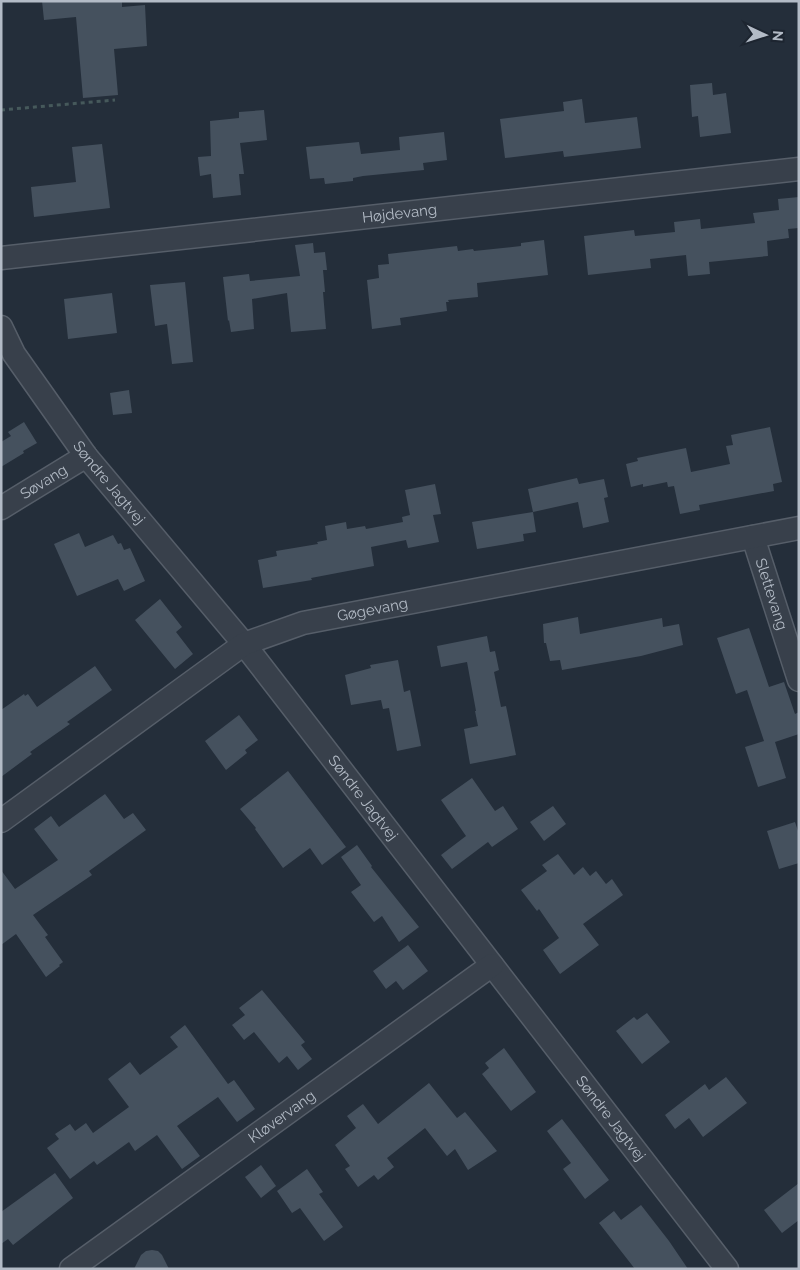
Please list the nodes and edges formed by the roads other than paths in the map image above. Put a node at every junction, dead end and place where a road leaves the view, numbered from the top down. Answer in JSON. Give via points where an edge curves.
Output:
{"nodes":[{"id":1,"x":799,"y":169,"type":"edge"},
{"id":2,"x":1,"y":258,"type":"edge"},
{"id":3,"x":1,"y":327,"type":"edge"},
{"id":4,"x":86,"y":456,"type":"junction"},
{"id":5,"x":1,"y":508,"type":"edge"},
{"id":6,"x":799,"y":528,"type":"edge"},
{"id":7,"x":753,"y":537,"type":"junction"},
{"id":8,"x":244,"y":644,"type":"junction"},
{"id":9,"x":799,"y":680,"type":"edge"},
{"id":10,"x":1,"y":821,"type":"edge"},
{"id":11,"x":492,"y":965,"type":"junction"},
{"id":12,"x":71,"y":1269,"type":"edge"},
{"id":13,"x":727,"y":1269,"type":"edge"}],
"edges":[{"from":1,"to":2,"type":"street","name":"Højdevang"},
{"from":3,"to":4,"type":"street","name":"Søndre Jagtvej","via":[[14,354]]},
{"from":4,"to":5,"type":"street","name":"Søvang"},
{"from":4,"to":8,"type":"street","name":"Søndre Jagtvej"},
{"from":6,"to":7,"type":"street","name":"Gøgevang"},
{"from":7,"to":8,"type":"street","name":"Gøgevang","via":[[303,623]]},
{"from":7,"to":9,"type":"street","name":"Slettevang"},
{"from":8,"to":10,"type":"street","name":"Gøgevang"},
{"from":8,"to":11,"type":"street","name":"Søndre Jagtvej"},
{"from":11,"to":12,"type":"street","name":"Kløvervang"},
{"from":11,"to":13,"type":"street","name":"Søndre Jagtvej"}]}
